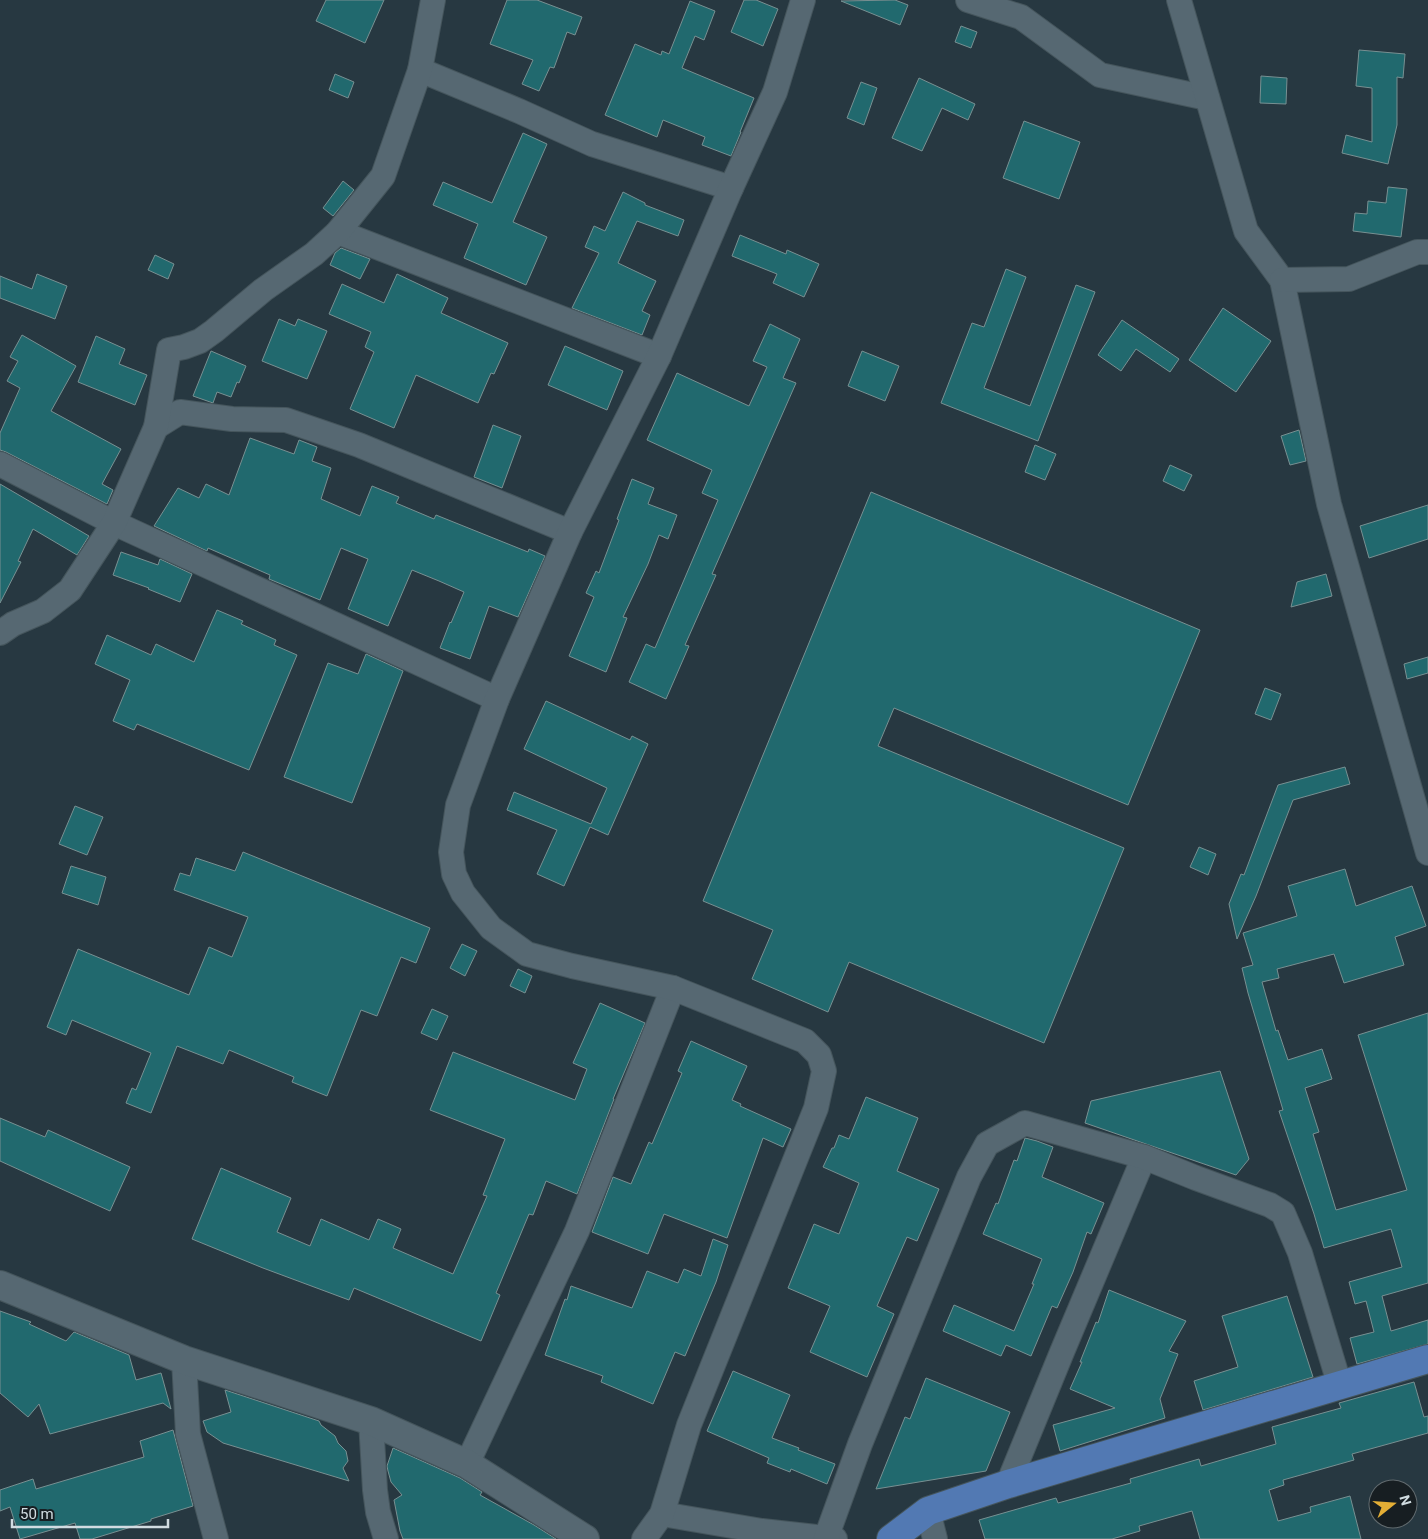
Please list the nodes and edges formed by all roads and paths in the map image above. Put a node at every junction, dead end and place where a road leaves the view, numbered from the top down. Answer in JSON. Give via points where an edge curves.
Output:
{"nodes":[{"id":1,"x":434,"y":0,"type":"edge"},
{"id":2,"x":803,"y":0,"type":"edge"},
{"id":3,"x":968,"y":0,"type":"edge"},
{"id":4,"x":1179,"y":0,"type":"edge"},
{"id":5,"x":1019,"y":8,"type":"edge"},
{"id":6,"x":420,"y":70,"type":"junction"},
{"id":7,"x":1208,"y":98,"type":"junction"},
{"id":8,"x":731,"y":188,"type":"junction"},
{"id":9,"x":338,"y":232,"type":"junction"},
{"id":10,"x":1428,"y":252,"type":"edge"},
{"id":11,"x":1282,"y":280,"type":"junction"},
{"id":12,"x":659,"y":356,"type":"junction"},
{"id":13,"x":156,"y":427,"type":"junction"},
{"id":14,"x":0,"y":464,"type":"edge"},
{"id":15,"x":114,"y":523,"type":"junction"},
{"id":16,"x":570,"y":532,"type":"junction"},
{"id":17,"x":0,"y":633,"type":"edge"},
{"id":18,"x":497,"y":699,"type":"junction"},
{"id":19,"x":1428,"y":853,"type":"edge"},
{"id":20,"x":674,"y":988,"type":"junction"},
{"id":21,"x":1144,"y":1157,"type":"junction"},
{"id":22,"x":0,"y":1285,"type":"edge"},
{"id":23,"x":1428,"y":1359,"type":"edge"},
{"id":24,"x":184,"y":1360,"type":"junction"},
{"id":25,"x":1340,"y":1386,"type":"junction"},
{"id":26,"x":371,"y":1420,"type":"junction"},
{"id":27,"x":467,"y":1464,"type":"junction"},
{"id":28,"x":1008,"y":1484,"type":"junction"},
{"id":29,"x":928,"y":1511,"type":"junction"},
{"id":30,"x":662,"y":1514,"type":"junction"},
{"id":31,"x":831,"y":1538,"type":"edge"},
{"id":32,"x":216,"y":1539,"type":"edge"},
{"id":33,"x":386,"y":1539,"type":"edge"},
{"id":34,"x":585,"y":1539,"type":"edge"},
{"id":35,"x":644,"y":1539,"type":"edge"},
{"id":36,"x":891,"y":1539,"type":"edge"},
{"id":37,"x":935,"y":1539,"type":"edge"}],
"edges":[{"from":1,"to":6,"type":"street"},
{"from":2,"to":8,"type":"street","via":[[775,92]]},
{"from":3,"to":5,"type":"street"},
{"from":4,"to":7,"type":"street"},
{"from":5,"to":7,"type":"street","via":[[1100,75]]},
{"from":6,"to":8,"type":"street","via":[[592,144]]},
{"from":6,"to":9,"type":"street","via":[[383,176]]},
{"from":7,"to":11,"type":"street","via":[[1246,231]]},
{"from":8,"to":12,"type":"street"},
{"from":9,"to":12,"type":"street"},
{"from":9,"to":13,"type":"street","via":[[200,341],[169,350]]},
{"from":10,"to":11,"type":"street","via":[[1417,252],[1349,279]]},
{"from":11,"to":19,"type":"street","via":[[1328,504]]},
{"from":12,"to":16,"type":"street"},
{"from":13,"to":15,"type":"street"},
{"from":13,"to":16,"type":"street","via":[[180,412],[232,419],[286,420],[359,445]]},
{"from":14,"to":15,"type":"street"},
{"from":15,"to":17,"type":"street","via":[[70,590],[43,611]]},
{"from":15,"to":18,"type":"street"},
{"from":16,"to":18,"type":"street"},
{"from":18,"to":20,"type":"street","via":[[458,804],[451,852],[454,874],[463,893],[491,928],[527,954]]},
{"from":20,"to":27,"type":"street","via":[[577,1232]]},
{"from":20,"to":30,"type":"street","via":[[805,1041],[819,1056],[824,1071],[816,1108],[689,1426]]},
{"from":21,"to":25,"type":"street","via":[[1270,1205],[1283,1213],[1300,1253]]},
{"from":21,"to":28,"type":"street"},
{"from":21,"to":31,"type":"street","via":[[1026,1123],[987,1144],[969,1177],[860,1444]]},
{"from":22,"to":24,"type":"street"},
{"from":23,"to":25,"type":"main road"},
{"from":24,"to":26,"type":"street"},
{"from":24,"to":32,"type":"street","via":[[188,1434]]},
{"from":25,"to":28,"type":"main road"},
{"from":26,"to":27,"type":"street"},
{"from":26,"to":33,"type":"street","via":[[374,1490]]},
{"from":27,"to":34,"type":"street"},
{"from":28,"to":29,"type":"main road"},
{"from":29,"to":36,"type":"main road"},
{"from":29,"to":37,"type":"street"},
{"from":30,"to":31,"type":"street"},
{"from":30,"to":35,"type":"street"}]}
